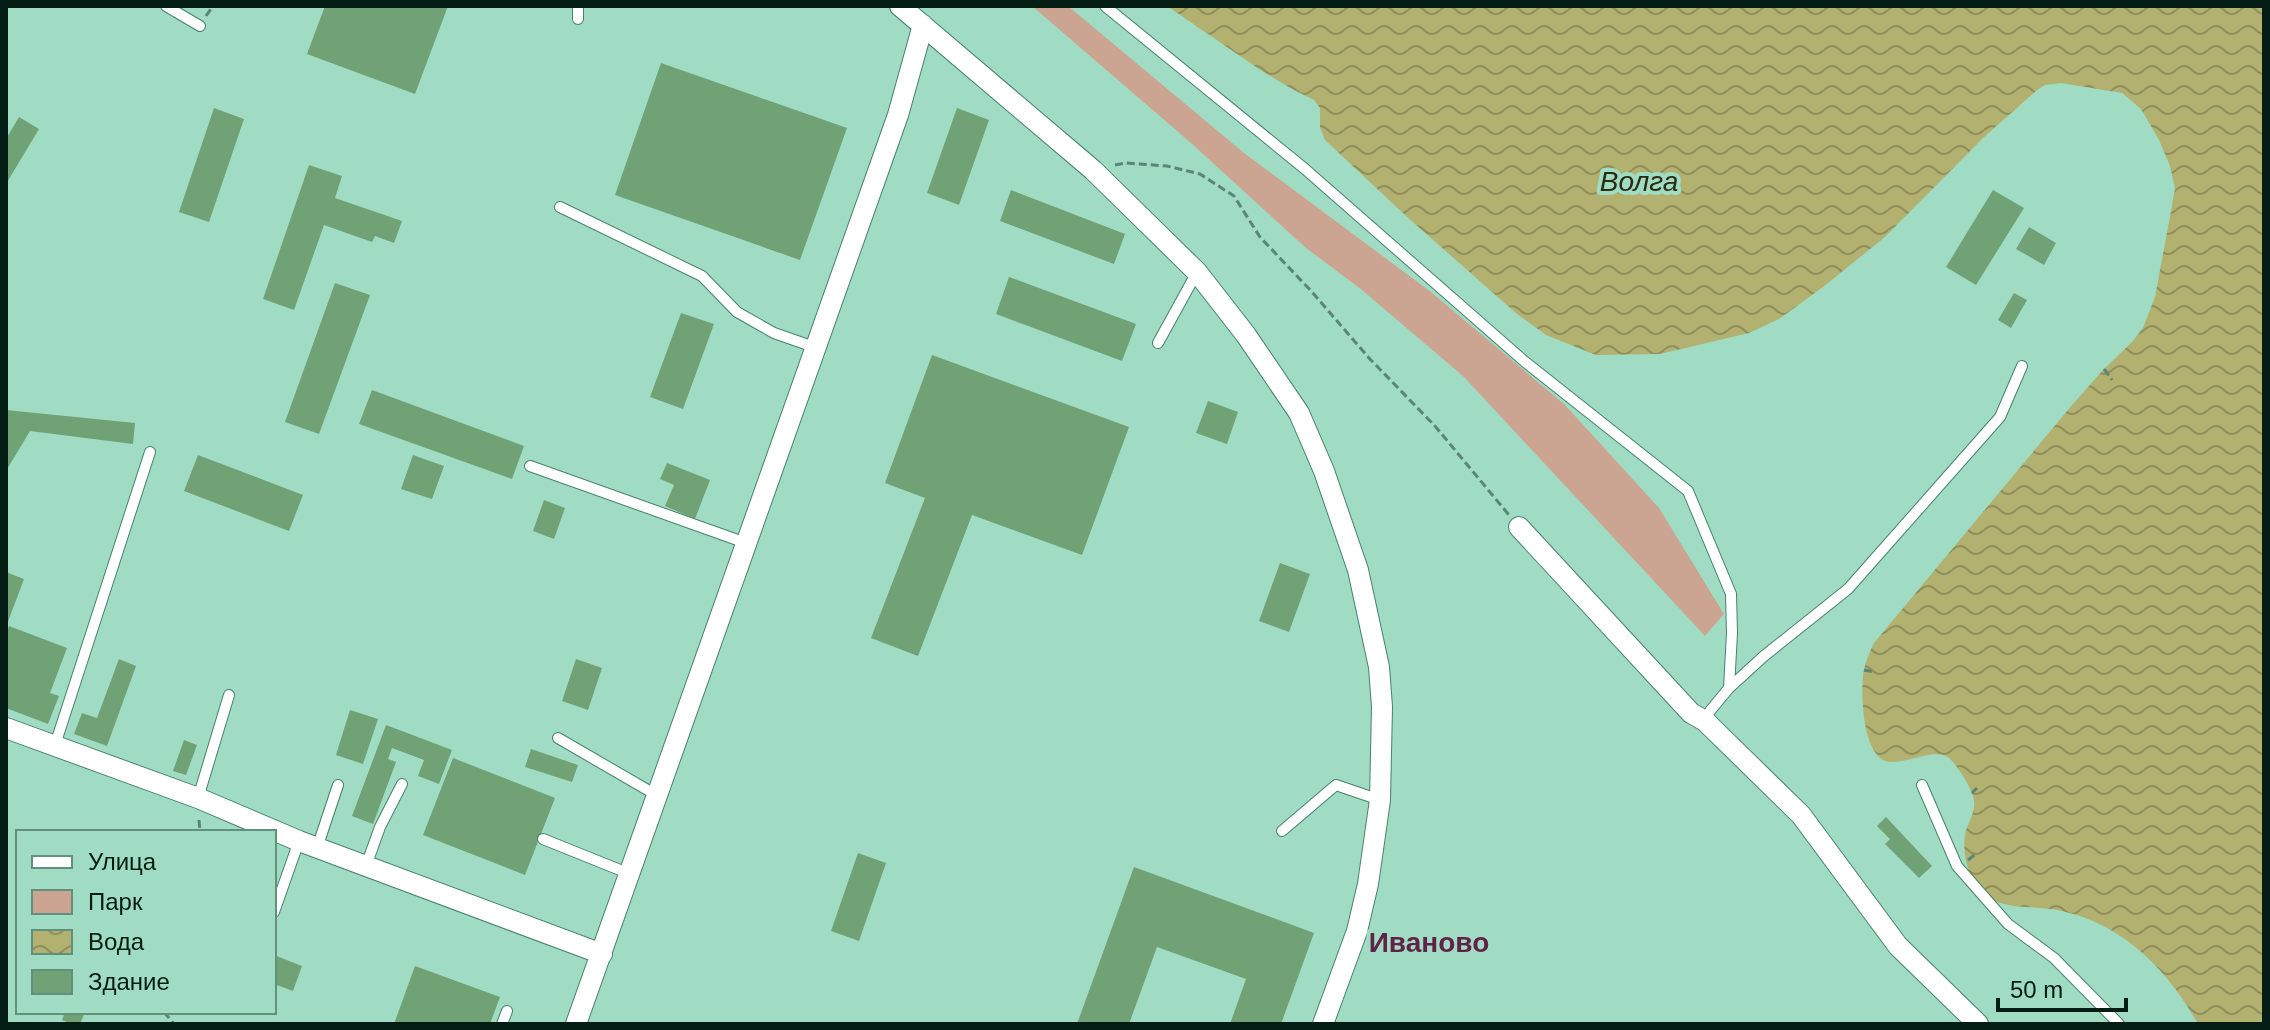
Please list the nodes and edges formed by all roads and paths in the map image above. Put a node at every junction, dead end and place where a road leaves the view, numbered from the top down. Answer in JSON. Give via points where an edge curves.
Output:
{"nodes":[{"id":1,"x":166,"y":6,"type":"edge"},
{"id":2,"x":578,"y":6,"type":"edge"},
{"id":3,"x":900,"y":6,"type":"edge"},
{"id":4,"x":1105,"y":6,"type":"edge"},
{"id":5,"x":578,"y":19,"type":"dead end"},
{"id":6,"x":923,"y":25,"type":"junction"},
{"id":7,"x":200,"y":26,"type":"dead end"},
{"id":8,"x":1093,"y":170,"type":"junction"},
{"id":9,"x":560,"y":207,"type":"dead end"},
{"id":10,"x":1197,"y":272,"type":"junction"},
{"id":11,"x":1158,"y":343,"type":"dead end"},
{"id":12,"x":817,"y":348,"type":"junction"},
{"id":13,"x":2022,"y":366,"type":"dead end"},
{"id":14,"x":2104,"y":369,"type":"dead end"},
{"id":15,"x":2112,"y":380,"type":"dead end"},
{"id":16,"x":150,"y":452,"type":"dead end"},
{"id":17,"x":530,"y":466,"type":"dead end"},
{"id":18,"x":1519,"y":527,"type":"joint"},
{"id":19,"x":748,"y":544,"type":"junction"},
{"id":20,"x":1864,"y":670,"type":"dead end"},
{"id":21,"x":1875,"y":672,"type":"dead end"},
{"id":22,"x":1729,"y":688,"type":"junction"},
{"id":23,"x":229,"y":695,"type":"dead end"},
{"id":24,"x":1705,"y":721,"type":"junction"},
{"id":25,"x":6,"y":728,"type":"edge"},
{"id":26,"x":558,"y":738,"type":"dead end"},
{"id":27,"x":55,"y":745,"type":"junction"},
{"id":28,"x":402,"y":784,"type":"dead end"},
{"id":29,"x":338,"y":785,"type":"dead end"},
{"id":30,"x":1922,"y":785,"type":"dead end"},
{"id":31,"x":1977,"y":788,"type":"dead end"},
{"id":32,"x":1972,"y":793,"type":"dead end"},
{"id":33,"x":658,"y":796,"type":"junction"},
{"id":34,"x":198,"y":798,"type":"junction"},
{"id":35,"x":1380,"y":800,"type":"junction"},
{"id":36,"x":275,"y":830,"type":"edge"},
{"id":37,"x":276,"y":831,"type":"edge"},
{"id":38,"x":1282,"y":831,"type":"dead end"},
{"id":39,"x":543,"y":839,"type":"dead end"},
{"id":40,"x":308,"y":844,"type":"junction"},
{"id":41,"x":1977,"y":853,"type":"dead end"},
{"id":42,"x":1965,"y":863,"type":"dead end"},
{"id":43,"x":366,"y":866,"type":"junction"},
{"id":44,"x":630,"y":874,"type":"junction"},
{"id":45,"x":276,"y":908,"type":"edge"},
{"id":46,"x":602,"y":954,"type":"junction"},
{"id":47,"x":507,"y":1011,"type":"dead end"},
{"id":48,"x":502,"y":1024,"type":"edge"},
{"id":49,"x":576,"y":1024,"type":"edge"},
{"id":50,"x":1323,"y":1024,"type":"edge"},
{"id":51,"x":1978,"y":1024,"type":"edge"},
{"id":52,"x":2119,"y":1024,"type":"edge"}],
"edges":[{"from":1,"to":7,"type":"lane"},
{"from":2,"to":5,"type":"lane"},
{"from":3,"to":6,"type":"street"},
{"from":4,"to":22,"type":"lane","via":[[1305,169],[1524,361],[1688,491],[1731,594]]},
{"from":6,"to":8,"type":"street"},
{"from":6,"to":12,"type":"street","via":[[898,115]]},
{"from":8,"to":10,"type":"street"},
{"from":8,"to":18,"type":"path","via":[[1126,163],[1167,166],[1200,174],[1234,196],[1260,237],[1435,426]]},
{"from":9,"to":12,"type":"lane","via":[[702,276],[737,312]]},
{"from":10,"to":11,"type":"lane"},
{"from":10,"to":35,"type":"street","via":[[1299,413],[1324,471],[1358,570],[1379,667]]},
{"from":12,"to":19,"type":"street"},
{"from":13,"to":22,"type":"lane","via":[[2000,417],[1848,589]]},
{"from":14,"to":15,"type":"path"},
{"from":16,"to":27,"type":"lane"},
{"from":17,"to":19,"type":"lane"},
{"from":18,"to":24,"type":"street","via":[[1691,713]]},
{"from":19,"to":33,"type":"street"},
{"from":20,"to":21,"type":"path"},
{"from":22,"to":24,"type":"lane"},
{"from":23,"to":34,"type":"lane"},
{"from":24,"to":51,"type":"street","via":[[1801,815],[1898,946]]},
{"from":25,"to":27,"type":"street"},
{"from":26,"to":33,"type":"lane"},
{"from":27,"to":34,"type":"street"},
{"from":28,"to":43,"type":"lane"},
{"from":29,"to":40,"type":"lane"},
{"from":30,"to":52,"type":"lane","via":[[1957,866],[2008,924],[2054,958]]},
{"from":31,"to":32,"type":"path"},
{"from":33,"to":44,"type":"street"},
{"from":34,"to":36,"type":"street"},
{"from":35,"to":38,"type":"lane","via":[[1336,785]]},
{"from":35,"to":50,"type":"street","via":[[1357,931]]},
{"from":37,"to":40,"type":"street"},
{"from":39,"to":44,"type":"lane"},
{"from":40,"to":43,"type":"street"},
{"from":40,"to":45,"type":"lane"},
{"from":41,"to":42,"type":"path"},
{"from":43,"to":46,"type":"street"},
{"from":44,"to":46,"type":"street"},
{"from":46,"to":49,"type":"street"},
{"from":47,"to":48,"type":"lane"}]}
